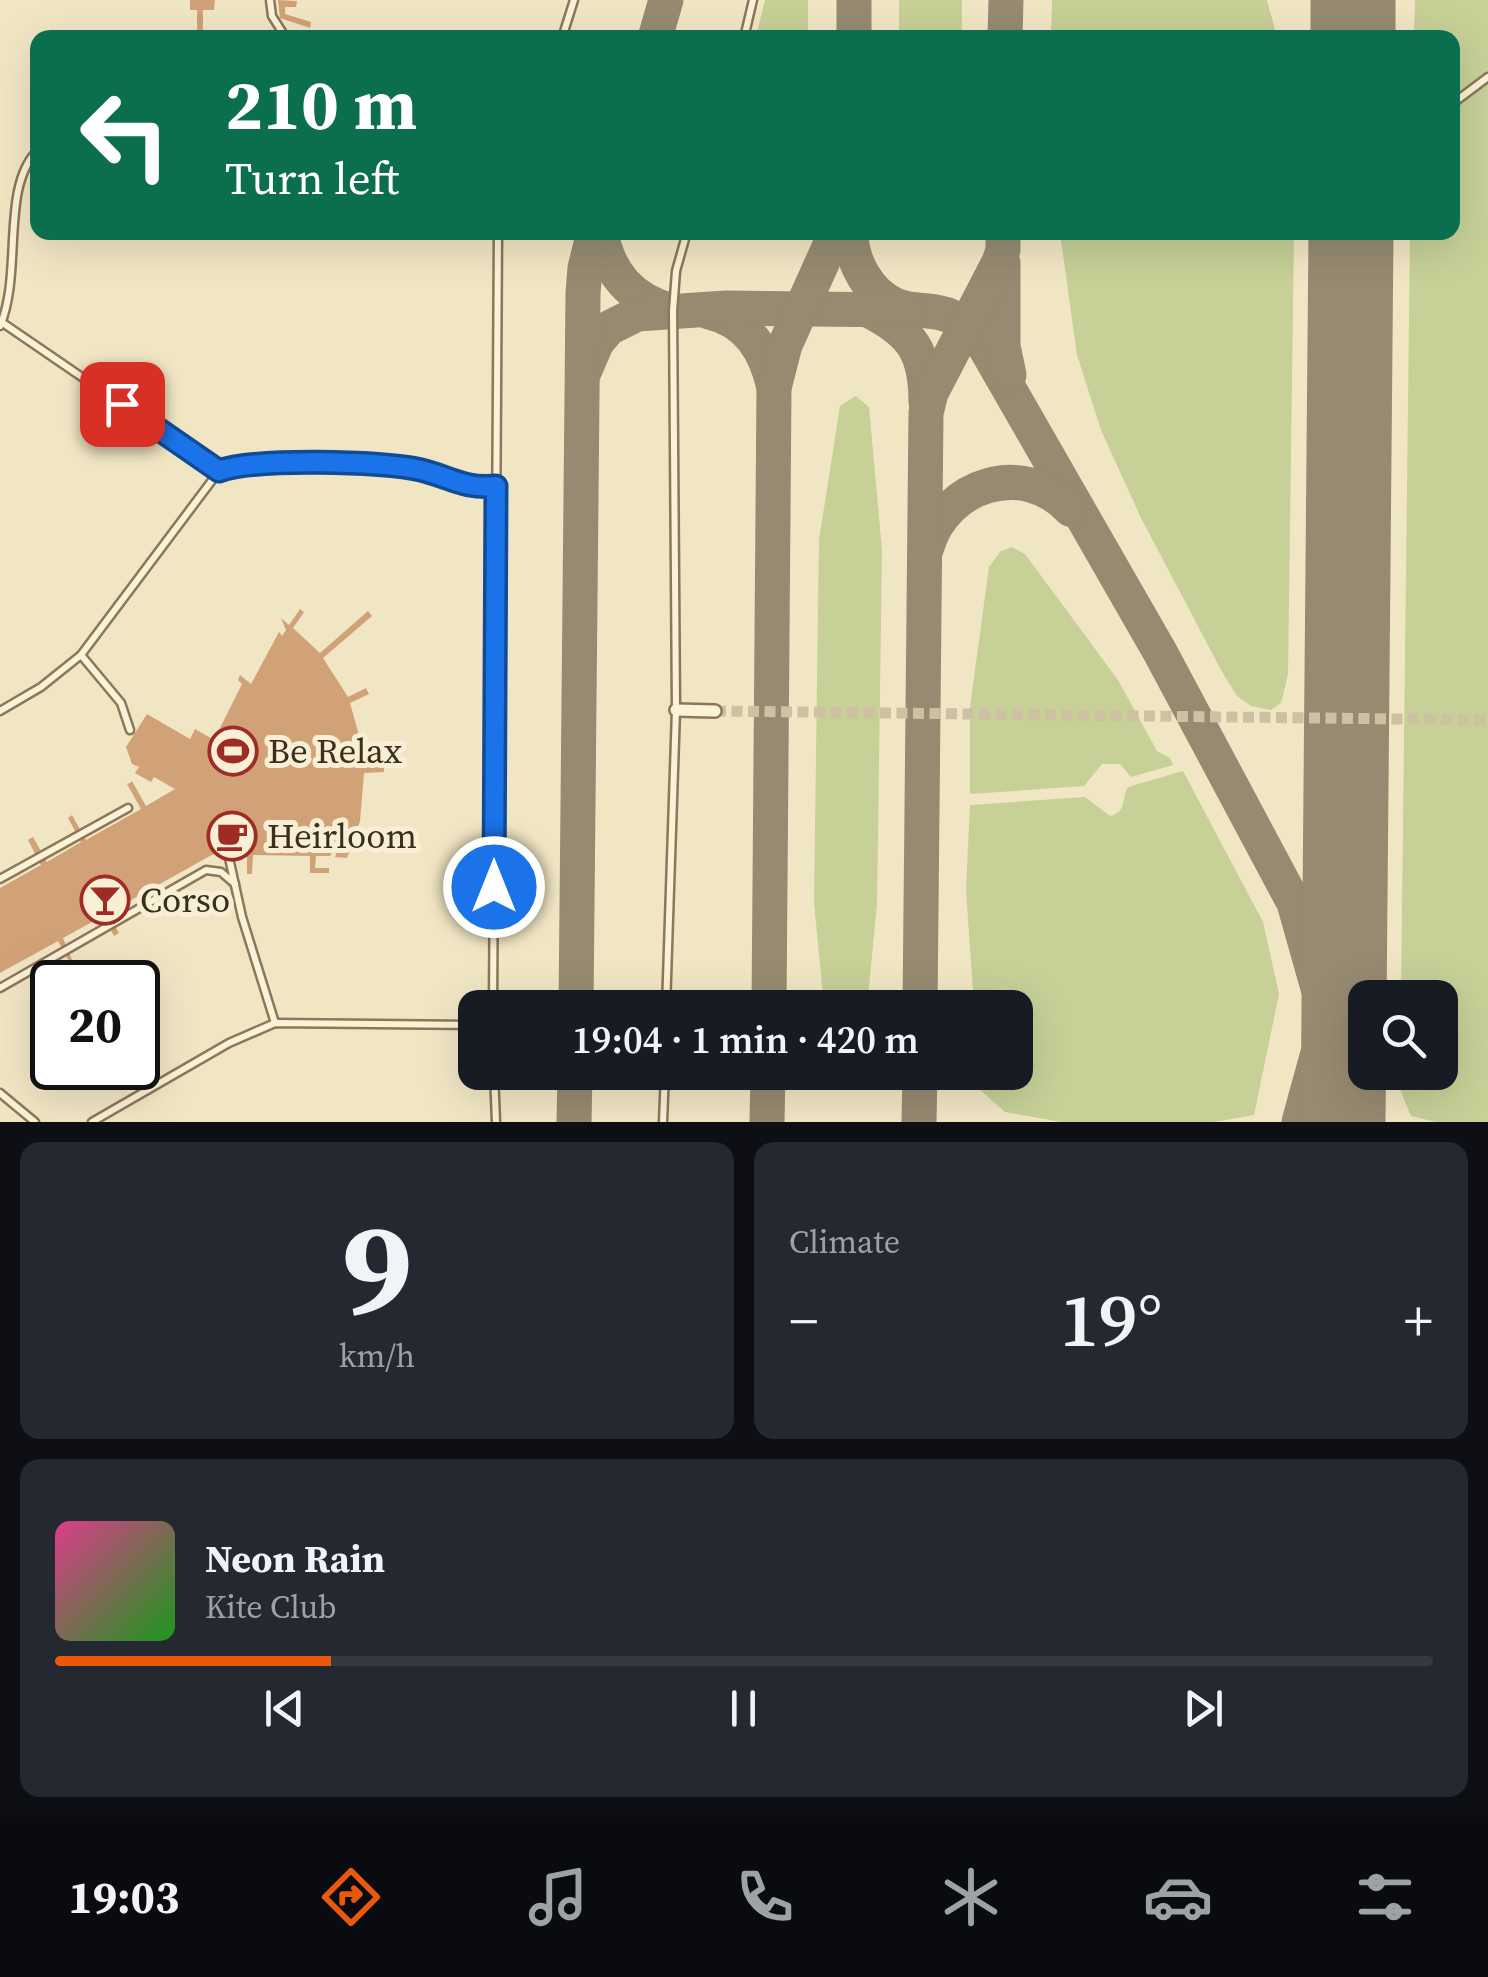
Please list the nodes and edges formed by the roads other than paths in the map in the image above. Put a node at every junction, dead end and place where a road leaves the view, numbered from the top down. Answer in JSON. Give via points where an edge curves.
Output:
{"nodes":[{"id":1,"x":270,"y":0,"type":"edge"},
{"id":2,"x":574,"y":0,"type":"edge"},
{"id":3,"x":753,"y":0,"type":"edge"},
{"id":4,"x":281,"y":30,"type":"edge"},
{"id":5,"x":565,"y":30,"type":"edge"},
{"id":6,"x":746,"y":30,"type":"edge"},
{"id":7,"x":1488,"y":77,"type":"edge"},
{"id":8,"x":1460,"y":98,"type":"edge"},
{"id":9,"x":30,"y":159,"type":"edge"},
{"id":10,"x":498,"y":240,"type":"edge"},
{"id":11,"x":686,"y":240,"type":"edge"},
{"id":12,"x":1,"y":323,"type":"edge"},
{"id":13,"x":219,"y":471,"type":"junction"},
{"id":14,"x":496,"y":486,"type":"junction"},
{"id":15,"x":81,"y":654,"type":"junction"},
{"id":16,"x":676,"y":710,"type":"junction"},
{"id":17,"x":716,"y":710,"type":"tunnel mouth"},
{"id":18,"x":0,"y":711,"type":"edge"},
{"id":19,"x":130,"y":730,"type":"dead end"},
{"id":20,"x":128,"y":808,"type":"dead end"},
{"id":21,"x":226,"y":844,"type":"dead end"},
{"id":22,"x":0,"y":879,"type":"edge"},
{"id":23,"x":235,"y":884,"type":"junction"},
{"id":24,"x":0,"y":988,"type":"edge"},
{"id":25,"x":494,"y":990,"type":"edge"},
{"id":26,"x":667,"y":990,"type":"edge"},
{"id":27,"x":275,"y":1023,"type":"junction"},
{"id":28,"x":458,"y":1026,"type":"edge"},
{"id":29,"x":495,"y":1090,"type":"edge"},
{"id":30,"x":664,"y":1090,"type":"edge"},
{"id":31,"x":0,"y":1093,"type":"edge"},
{"id":32,"x":34,"y":1122,"type":"edge"},
{"id":33,"x":92,"y":1122,"type":"edge"},
{"id":34,"x":496,"y":1122,"type":"edge"},
{"id":35,"x":663,"y":1122,"type":"edge"}],
"edges":[{"from":1,"to":4,"type":"lane"},
{"from":2,"to":5,"type":"lane"},
{"from":3,"to":6,"type":"lane"},
{"from":7,"to":8,"type":"lane"},
{"from":9,"to":12,"type":"lane","via":[[15,185],[12,284]]},
{"from":10,"to":14,"type":"lane"},
{"from":11,"to":16,"type":"lane","via":[[673,311]]},
{"from":12,"to":13,"type":"lane"},
{"from":13,"to":14,"type":"lane","via":[[256,462],[394,466],[460,485]]},
{"from":13,"to":15,"type":"lane"},
{"from":14,"to":25,"type":"lane"},
{"from":15,"to":18,"type":"lane"},
{"from":15,"to":19,"type":"lane","via":[[122,703]]},
{"from":16,"to":17,"type":"street"},
{"from":16,"to":26,"type":"lane"},
{"from":20,"to":22,"type":"lane"},
{"from":21,"to":23,"type":"lane"},
{"from":23,"to":24,"type":"lane","via":[[206,870]]},
{"from":23,"to":27,"type":"lane"},
{"from":27,"to":28,"type":"lane"},
{"from":27,"to":33,"type":"lane"},
{"from":29,"to":34,"type":"lane"},
{"from":30,"to":35,"type":"lane"},
{"from":31,"to":32,"type":"lane"}]}
